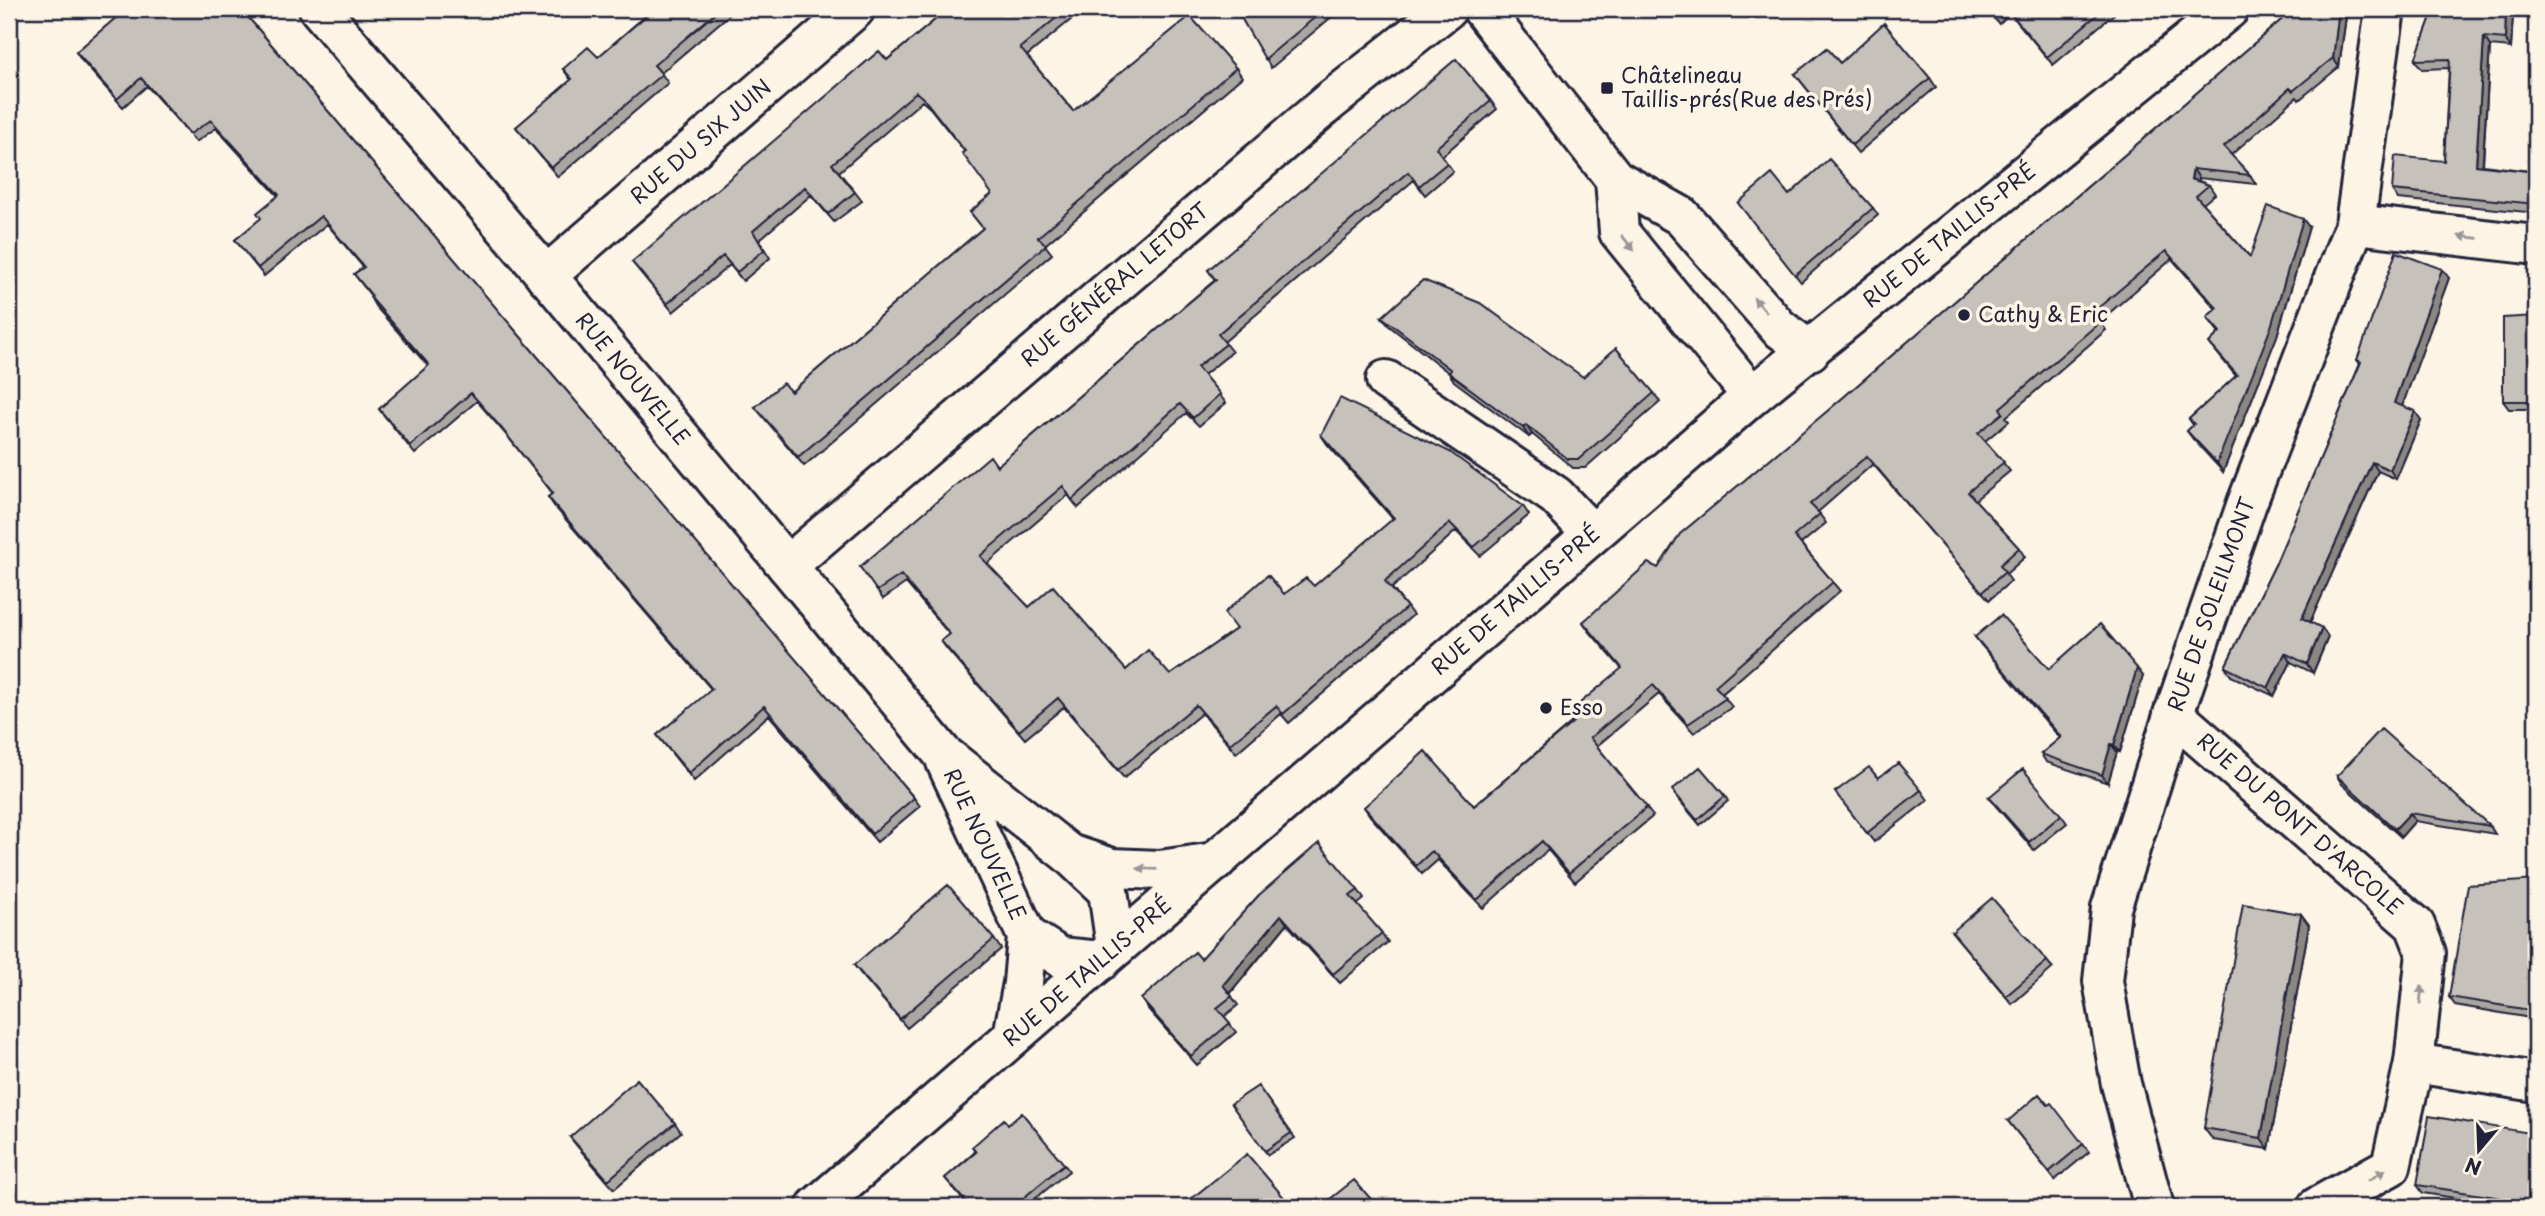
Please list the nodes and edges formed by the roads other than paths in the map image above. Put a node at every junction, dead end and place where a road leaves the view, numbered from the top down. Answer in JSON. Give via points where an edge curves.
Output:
{"nodes":[{"id":1,"x":318,"y":9,"type":"edge"},
{"id":2,"x":855,"y":9,"type":"edge"},
{"id":3,"x":1447,"y":9,"type":"edge"},
{"id":4,"x":1482,"y":9,"type":"edge"},
{"id":5,"x":2230,"y":9,"type":"edge"},
{"id":6,"x":2385,"y":9,"type":"edge"},
{"id":7,"x":1615,"y":178,"type":"junction"},
{"id":8,"x":2356,"y":224,"type":"junction"},
{"id":9,"x":2536,"y":245,"type":"edge"},
{"id":10,"x":546,"y":276,"type":"junction"},
{"id":11,"x":1810,"y":351,"type":"junction"},
{"id":12,"x":1387,"y":380,"type":"dead end"},
{"id":13,"x":1752,"y":396,"type":"junction"},
{"id":14,"x":1592,"y":534,"type":"junction"},
{"id":15,"x":787,"y":566,"type":"junction"},
{"id":16,"x":2174,"y":714,"type":"junction"},
{"id":17,"x":943,"y":754,"type":"junction"},
{"id":18,"x":1069,"y":854,"type":"junction"},
{"id":19,"x":1215,"y":862,"type":"junction"},
{"id":20,"x":1027,"y":936,"type":"junction"},
{"id":21,"x":1108,"y":954,"type":"junction"},
{"id":22,"x":1013,"y":1036,"type":"junction"},
{"id":23,"x":2414,"y":1063,"type":"junction"},
{"id":24,"x":2536,"y":1082,"type":"edge"},
{"id":25,"x":816,"y":1207,"type":"edge"},
{"id":26,"x":2154,"y":1207,"type":"edge"},
{"id":27,"x":2317,"y":1207,"type":"edge"}],
"edges":[{"from":1,"to":10,"type":"street","name":"RUE NOUVELLE"},
{"from":2,"to":10,"type":"street","name":"RUE DU SIX JUIN"},
{"from":3,"to":15,"type":"street","name":"RUE GÉNÉRAL LETORT","via":[[1307,121]]},
{"from":4,"to":7,"type":"street"},
{"from":5,"to":11,"type":"street","name":"RUE DE TAILLIS-PRÉ"},
{"from":6,"to":8,"type":"street","name":"RUE DE SOLEILMONT"},
{"from":11,"to":7,"type":"street","one_way":true,"via":[[1779,328],[1681,216]]},
{"from":7,"to":13,"type":"street","one_way":true,"via":[[1619,232]]},
{"from":9,"to":8,"type":"street","one_way":true},
{"from":8,"to":16,"type":"street","name":"RUE DE SOLEILMONT","via":[[2247,503]]},
{"from":10,"to":15,"type":"street","name":"RUE NOUVELLE"},
{"from":11,"to":13,"type":"street","name":"RUE DE TAILLIS-PRÉ"},
{"from":12,"to":14,"type":"street","via":[[1556,496]]},
{"from":13,"to":14,"type":"street","name":"RUE DE TAILLIS-PRÉ"},
{"from":14,"to":19,"type":"street","name":"RUE DE TAILLIS-PRÉ"},
{"from":15,"to":17,"type":"street","name":"RUE NOUVELLE"},
{"from":23,"to":16,"type":"street","name":"RUE DU PONT D'ARCOLE","one_way":true,"via":[[2426,953],[2415,925]]},
{"from":16,"to":26,"type":"street","name":"RUE DE SOLEILMONT","via":[[2111,908],[2103,981],[2121,1084]]},
{"from":17,"to":18,"type":"street","name":"RUE NOUVELLE"},
{"from":17,"to":20,"type":"street","name":"RUE NOUVELLE"},
{"from":19,"to":18,"type":"street","name":"RUE NOUVELLE","one_way":true,"via":[[1160,870],[1112,868]]},
{"from":18,"to":21,"type":"street","name":"RUE NOUVELLE","via":[[1108,891]]},
{"from":19,"to":21,"type":"street","name":"RUE DE TAILLIS-PRÉ"},
{"from":20,"to":21,"type":"street","name":"RUE NOUVELLE","via":[[1060,957]]},
{"from":20,"to":22,"type":"street","name":"RUE NOUVELLE"},
{"from":21,"to":22,"type":"street","name":"RUE DE TAILLIS-PRÉ"},
{"from":22,"to":25,"type":"street","name":"RUE DE TAILLIS-PRÉ"},
{"from":23,"to":24,"type":"street"},
{"from":27,"to":23,"type":"street","name":"RUE DU PONT D'ARCOLE","one_way":true,"via":[[2391,1166]]}]}
